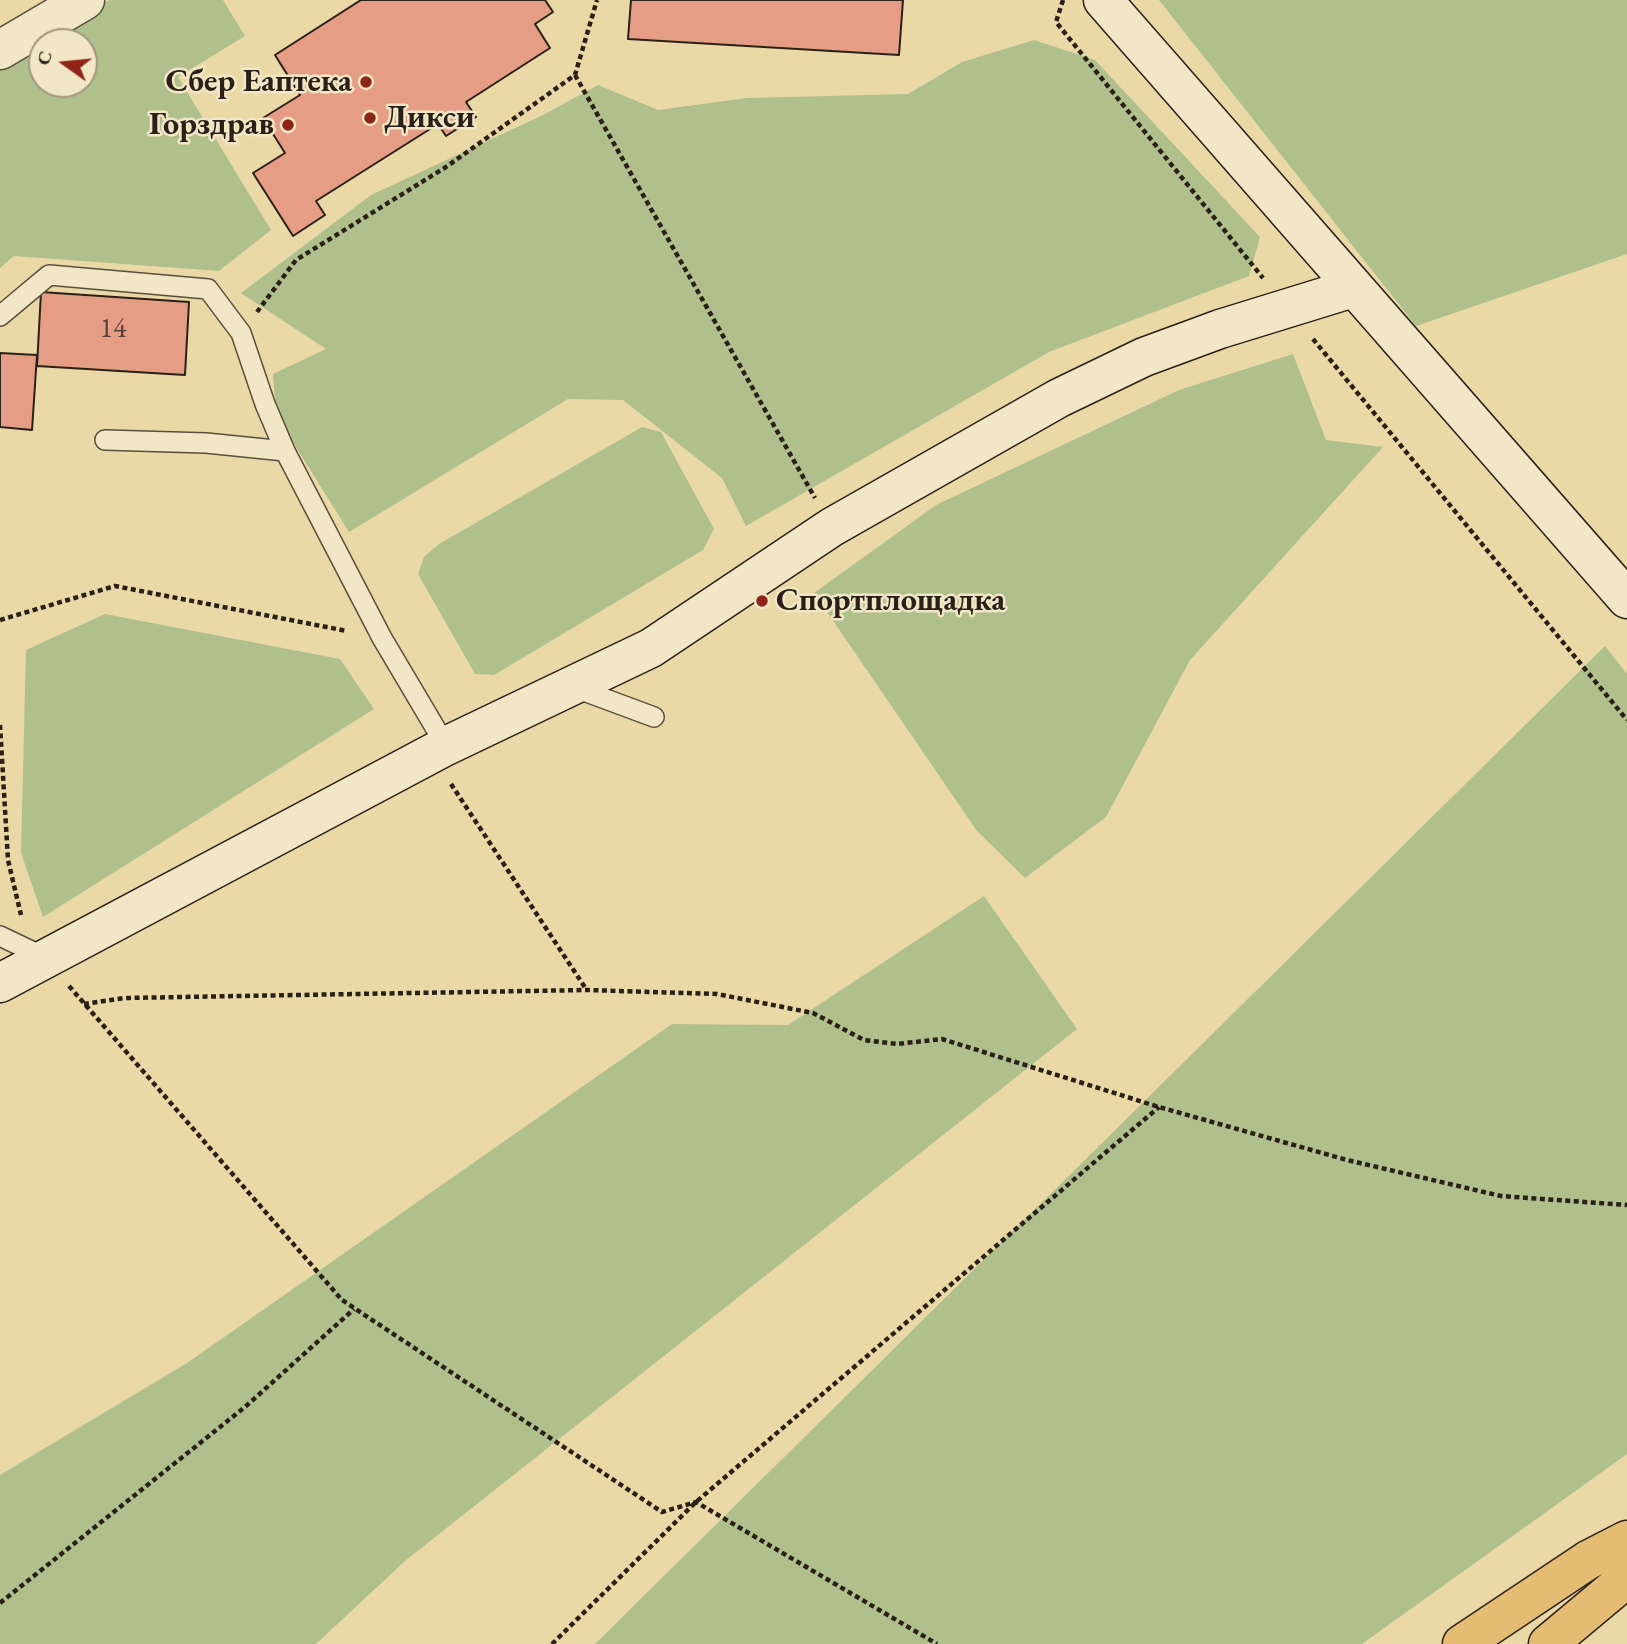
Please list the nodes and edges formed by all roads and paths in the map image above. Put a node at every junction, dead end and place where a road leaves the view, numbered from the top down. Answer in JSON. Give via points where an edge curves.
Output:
{"nodes":[{"id":1,"x":85,"y":0,"type":"edge"},
{"id":2,"x":597,"y":0,"type":"edge"},
{"id":3,"x":1063,"y":0,"type":"edge"},
{"id":4,"x":1102,"y":0,"type":"edge"},
{"id":5,"x":0,"y":50,"type":"edge"},
{"id":6,"x":575,"y":75,"type":"junction"},
{"id":7,"x":1353,"y":288,"type":"junction"},
{"id":8,"x":1287,"y":308,"type":"junction"},
{"id":9,"x":0,"y":316,"type":"edge"},
{"id":10,"x":241,"y":333,"type":"junction"},
{"id":11,"x":106,"y":440,"type":"dead end"},
{"id":12,"x":285,"y":451,"type":"junction"},
{"id":13,"x":832,"y":527,"type":"junction"},
{"id":14,"x":1627,"y":599,"type":"edge"},
{"id":15,"x":0,"y":620,"type":"edge"},
{"id":16,"x":382,"y":638,"type":"junction"},
{"id":17,"x":572,"y":687,"type":"junction"},
{"id":18,"x":654,"y":717,"type":"dead end"},
{"id":19,"x":1627,"y":720,"type":"edge"},
{"id":20,"x":0,"y":725,"type":"edge"},
{"id":21,"x":446,"y":746,"type":"junction"},
{"id":22,"x":0,"y":936,"type":"edge"},
{"id":23,"x":46,"y":958,"type":"junction"},
{"id":24,"x":0,"y":983,"type":"edge"},
{"id":25,"x":587,"y":990,"type":"junction"},
{"id":26,"x":84,"y":1004,"type":"junction"},
{"id":27,"x":1159,"y":1107,"type":"junction"},
{"id":28,"x":1627,"y":1205,"type":"edge"},
{"id":29,"x":354,"y":1309,"type":"junction"},
{"id":30,"x":695,"y":1502,"type":"junction"},
{"id":31,"x":1627,"y":1540,"type":"edge"},
{"id":32,"x":1627,"y":1578,"type":"edge"},
{"id":33,"x":0,"y":1603,"type":"edge"},
{"id":34,"x":552,"y":1644,"type":"edge"},
{"id":35,"x":937,"y":1644,"type":"edge"},
{"id":36,"x":1462,"y":1644,"type":"edge"},
{"id":37,"x":1548,"y":1644,"type":"edge"}],
"edges":[{"from":1,"to":5,"type":"street"},
{"from":2,"to":6,"type":"path"},
{"from":3,"to":8,"type":"path","via":[[1056,22]]},
{"from":4,"to":7,"type":"street"},
{"from":6,"to":10,"type":"path","via":[[446,167],[296,260]]},
{"from":6,"to":13,"type":"path"},
{"from":7,"to":8,"type":"street"},
{"from":7,"to":14,"type":"street"},
{"from":8,"to":13,"type":"street","via":[[1144,357],[1059,398]]},
{"from":8,"to":19,"type":"path"},
{"from":9,"to":10,"type":"lane","via":[[49,275],[208,289]]},
{"from":10,"to":12,"type":"lane"},
{"from":11,"to":12,"type":"lane"},
{"from":12,"to":16,"type":"lane"},
{"from":13,"to":17,"type":"street","via":[[651,648]]},
{"from":15,"to":16,"type":"path","via":[[115,586]]},
{"from":16,"to":21,"type":"lane"},
{"from":17,"to":18,"type":"lane"},
{"from":17,"to":21,"type":"street"},
{"from":20,"to":23,"type":"path","via":[[8,860],[22,921]]},
{"from":21,"to":23,"type":"street"},
{"from":21,"to":25,"type":"path","via":[[451,787]]},
{"from":22,"to":23,"type":"lane"},
{"from":23,"to":24,"type":"street"},
{"from":23,"to":26,"type":"path"},
{"from":25,"to":26,"type":"path","via":[[124,998]]},
{"from":25,"to":27,"type":"path","via":[[717,994],[813,1013],[864,1040],[898,1044],[942,1039]]},
{"from":26,"to":29,"type":"path"},
{"from":27,"to":28,"type":"path","via":[[1347,1160],[1501,1196]]},
{"from":27,"to":30,"type":"path"},
{"from":29,"to":30,"type":"path","via":[[662,1512]]},
{"from":29,"to":33,"type":"path","via":[[245,1407]]},
{"from":30,"to":34,"type":"path"},
{"from":30,"to":35,"type":"path"},
{"from":31,"to":36,"type":"main road","via":[[1588,1560]]},
{"from":32,"to":37,"type":"main road"}]}
